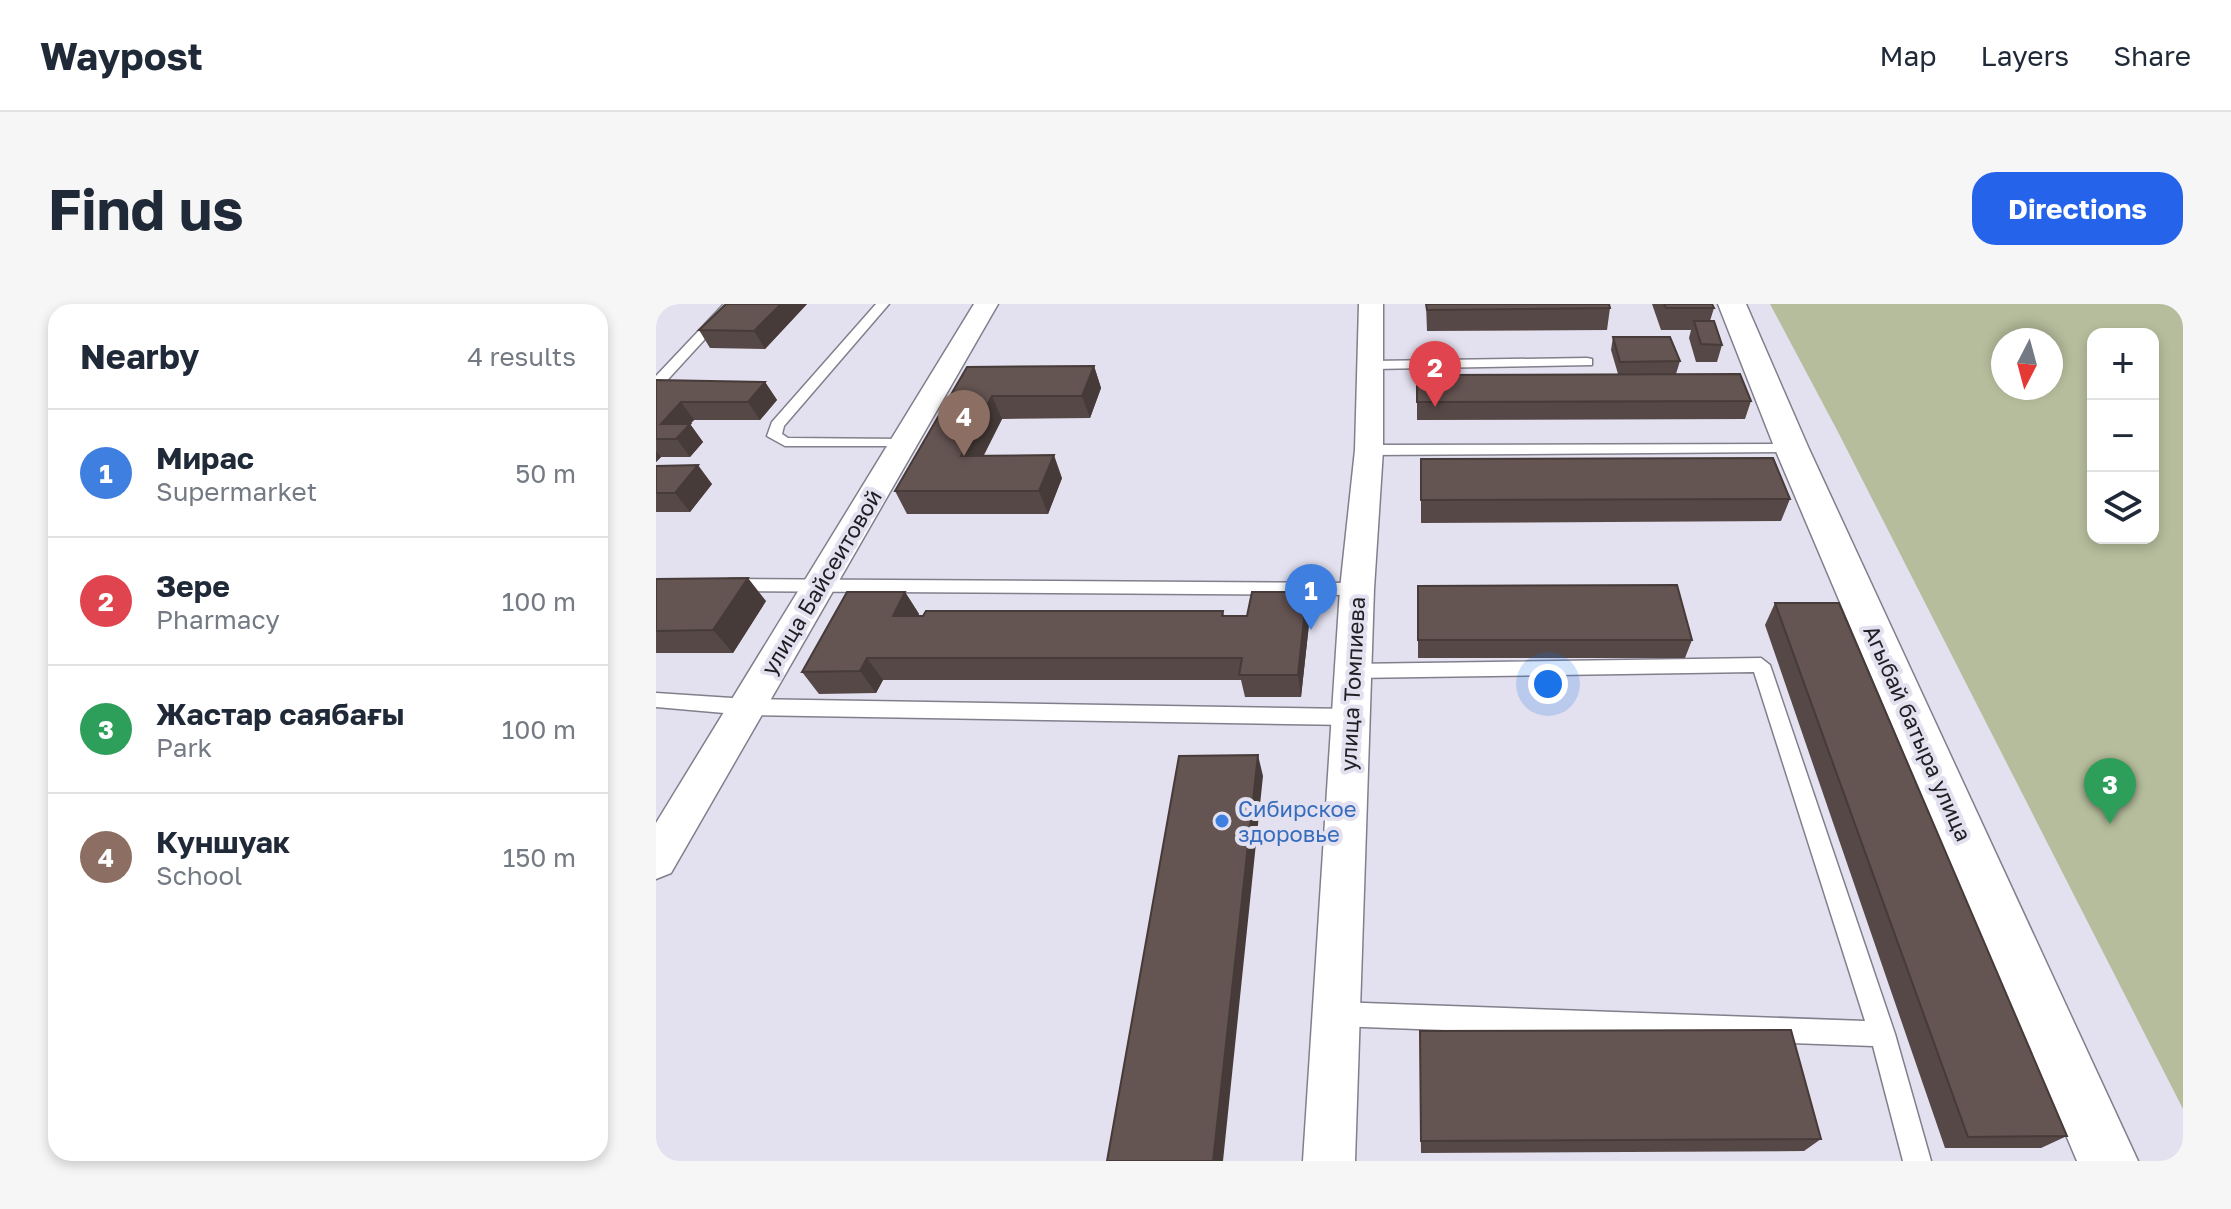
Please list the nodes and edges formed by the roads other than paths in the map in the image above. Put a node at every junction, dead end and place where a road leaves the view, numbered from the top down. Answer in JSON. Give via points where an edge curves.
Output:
{"nodes":[{"id":1,"x":731,"y":304,"type":"edge"},
{"id":2,"x":883,"y":304,"type":"edge"},
{"id":3,"x":986,"y":304,"type":"edge"},
{"id":4,"x":1371,"y":304,"type":"edge"},
{"id":5,"x":1732,"y":304,"type":"edge"},
{"id":6,"x":1587,"y":362,"type":"dead end"},
{"id":7,"x":1372,"y":365,"type":"junction"},
{"id":8,"x":656,"y":384,"type":"edge"},
{"id":9,"x":903,"y":443,"type":"junction"},
{"id":10,"x":1792,"y":449,"type":"junction"},
{"id":11,"x":1369,"y":450,"type":"junction"},
{"id":12,"x":715,"y":585,"type":"edge"},
{"id":13,"x":818,"y":586,"type":"junction"},
{"id":14,"x":1357,"y":589,"type":"junction"},
{"id":15,"x":1352,"y":671,"type":"junction"},
{"id":16,"x":656,"y":700,"type":"edge"},
{"id":17,"x":747,"y":707,"type":"junction"},
{"id":18,"x":1350,"y":717,"type":"junction"},
{"id":19,"x":656,"y":860,"type":"edge"},
{"id":20,"x":1336,"y":1014,"type":"junction"},
{"id":21,"x":1882,"y":1034,"type":"junction"},
{"id":22,"x":1329,"y":1161,"type":"edge"},
{"id":23,"x":1917,"y":1161,"type":"edge"},
{"id":24,"x":2108,"y":1161,"type":"edge"}],
"edges":[{"from":1,"to":8,"type":"lane"},
{"from":2,"to":9,"type":"lane","via":[[777,425],[774,436],[785,442]]},
{"from":3,"to":9,"type":"street","name":"улица Байсеитовой"},
{"from":4,"to":7,"type":"street","name":"улица Томпиева"},
{"from":5,"to":10,"type":"main road","name":"Агыбай батыра улица"},
{"from":6,"to":7,"type":"lane"},
{"from":7,"to":11,"type":"street","name":"улица Томпиева"},
{"from":9,"to":13,"type":"street","name":"улица Байсеитовой"},
{"from":10,"to":11,"type":"lane"},
{"from":10,"to":24,"type":"main road","name":"Агыбай батыра улица"},
{"from":11,"to":14,"type":"street","name":"улица Томпиева"},
{"from":12,"to":13,"type":"lane"},
{"from":13,"to":14,"type":"lane"},
{"from":13,"to":17,"type":"street","name":"улица Байсеитовой"},
{"from":14,"to":15,"type":"street","name":"улица Томпиева"},
{"from":15,"to":18,"type":"street","name":"улица Томпиева"},
{"from":15,"to":21,"type":"lane","via":[[1761,665]]},
{"from":16,"to":17,"type":"lane"},
{"from":17,"to":18,"type":"lane"},
{"from":17,"to":19,"type":"street","name":"улица Байсеитовой"},
{"from":18,"to":20,"type":"street","name":"улица Томпиева"},
{"from":20,"to":21,"type":"lane"},
{"from":20,"to":22,"type":"street","name":"улица Томпиева"},
{"from":21,"to":23,"type":"lane"}]}
